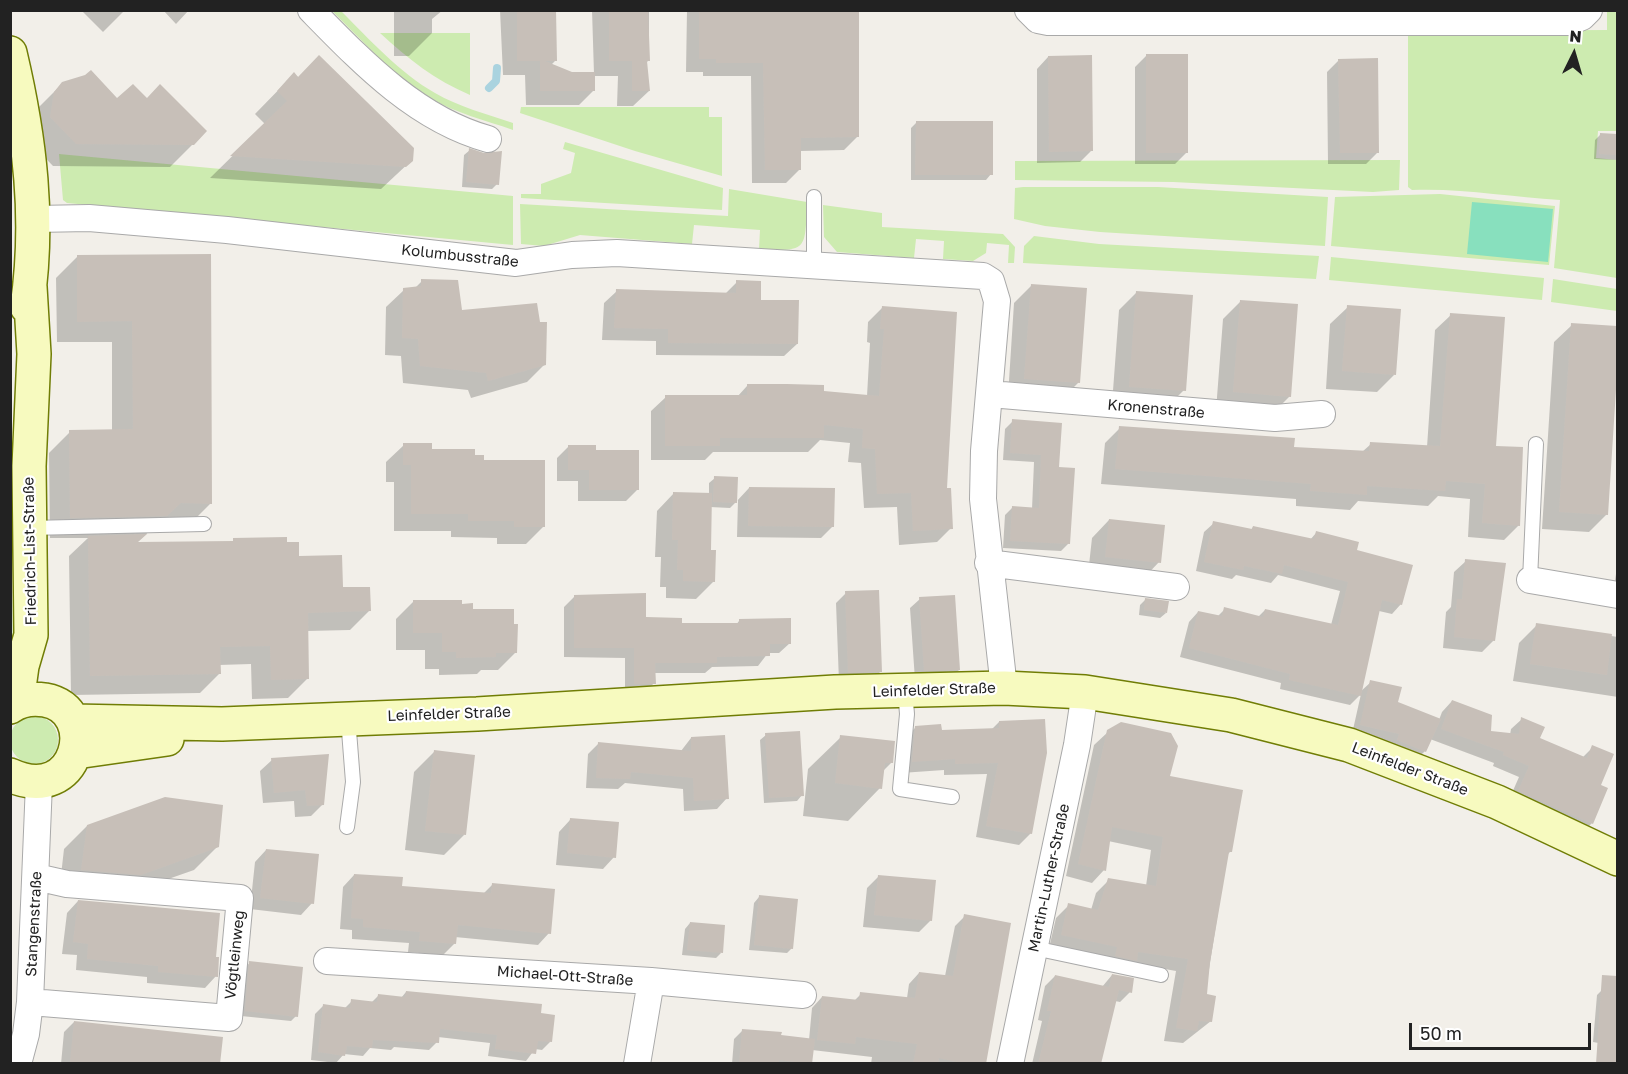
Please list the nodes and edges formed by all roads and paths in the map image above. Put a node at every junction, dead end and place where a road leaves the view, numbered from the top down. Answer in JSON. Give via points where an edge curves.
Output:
{"nodes":[{"id":1,"x":310,"y":10,"type":"edge"},
{"id":2,"x":1028,"y":10,"type":"edge"},
{"id":3,"x":1589,"y":10,"type":"edge"},
{"id":4,"x":10,"y":53,"type":"edge"},
{"id":5,"x":488,"y":139,"type":"dead end"},
{"id":6,"x":814,"y":197,"type":"dead end"},
{"id":7,"x":35,"y":219,"type":"junction"},
{"id":8,"x":814,"y":266,"type":"junction"},
{"id":9,"x":990,"y":394,"type":"junction"},
{"id":10,"x":1322,"y":414,"type":"dead end"},
{"id":11,"x":1536,"y":444,"type":"dead end"},
{"id":12,"x":20,"y":466,"type":"edge"},
{"id":13,"x":204,"y":524,"type":"dead end"},
{"id":14,"x":29,"y":528,"type":"junction"},
{"id":15,"x":988,"y":563,"type":"junction"},
{"id":16,"x":1530,"y":580,"type":"joint"},
{"id":17,"x":1176,"y":587,"type":"dead end"},
{"id":18,"x":1617,"y":595,"type":"edge"},
{"id":19,"x":31,"y":636,"type":"junction"},
{"id":20,"x":1004,"y":688,"type":"junction"},
{"id":21,"x":904,"y":690,"type":"junction"},
{"id":22,"x":1085,"y":692,"type":"junction"},
{"id":23,"x":14,"y":704,"type":"edge"},
{"id":24,"x":348,"y":718,"type":"junction"},
{"id":25,"x":67,"y":725,"type":"junction"},
{"id":26,"x":25,"y":779,"type":"edge"},
{"id":27,"x":952,"y":797,"type":"dead end"},
{"id":28,"x":347,"y":827,"type":"dead end"},
{"id":29,"x":1617,"y":860,"type":"edge"},
{"id":30,"x":36,"y":877,"type":"junction"},
{"id":31,"x":1034,"y":948,"type":"junction"},
{"id":32,"x":327,"y":961,"type":"dead end"},
{"id":33,"x":1161,"y":975,"type":"dead end"},
{"id":34,"x":651,"y":981,"type":"junction"},
{"id":35,"x":802,"y":995,"type":"dead end"},
{"id":36,"x":30,"y":1002,"type":"junction"},
{"id":37,"x":18,"y":1064,"type":"edge"},
{"id":38,"x":637,"y":1064,"type":"edge"},
{"id":39,"x":1010,"y":1064,"type":"edge"}],
"edges":[{"from":1,"to":5,"type":"street","via":[[406,98],[452,127]]},
{"from":2,"to":3,"type":"street","via":[[1038,20],[1048,22],[1569,22]]},
{"from":4,"to":7,"type":"main road","name":"Friedrich-List-Straße","via":[[31,156]]},
{"from":6,"to":8,"type":"lane"},
{"from":7,"to":8,"type":"street","name":"Kolumbusstraße","via":[[89,218],[227,230],[516,263],[617,253]]},
{"from":7,"to":12,"type":"main road","name":"Friedrich-List-Straße","via":[[22,351]]},
{"from":8,"to":9,"type":"street","name":"Kolumbusstraße","via":[[972,274],[991,281],[997,301]]},
{"from":9,"to":10,"type":"street","name":"Kronenstraße","via":[[1275,418]]},
{"from":9,"to":15,"type":"street","via":[[983,473]]},
{"from":11,"to":16,"type":"lane"},
{"from":12,"to":14,"type":"main road","name":"Friedrich-List-Straße"},
{"from":13,"to":14,"type":"lane"},
{"from":14,"to":19,"type":"main road","name":"Friedrich-List-Straße"},
{"from":15,"to":17,"type":"street"},
{"from":15,"to":20,"type":"street"},
{"from":16,"to":18,"type":"street"},
{"from":19,"to":23,"type":"main road","name":"Friedrich-List-Straße"},
{"from":19,"to":25,"type":"main road","name":"Friedrich-List-Straße"},
{"from":20,"to":21,"type":"main road","name":"Leinfelder Straße"},
{"from":20,"to":22,"type":"main road","name":"Leinfelder Straße"},
{"from":21,"to":24,"type":"main road","name":"Leinfelder Straße"},
{"from":21,"to":27,"type":"lane","via":[[907,714],[900,789]]},
{"from":22,"to":29,"type":"main road","name":"Leinfelder Straße","via":[[1231,715],[1349,745],[1497,802]]},
{"from":22,"to":31,"type":"street","name":"Martin-Luther-Straße"},
{"from":23,"to":25,"type":"main road","name":"Leinfelder Straße","via":[[34,698]]},
{"from":24,"to":25,"type":"main road","name":"Leinfelder Straße","via":[[222,724],[167,739]]},
{"from":24,"to":28,"type":"lane","via":[[353,789]]},
{"from":25,"to":26,"type":"main road","via":[[63,773]]},
{"from":26,"to":30,"type":"street","name":"Stangenstraße"},
{"from":30,"to":36,"type":"street","name":"Stangenstraße"},
{"from":30,"to":36,"type":"street","name":"Vögtleinweg","via":[[68,884],[240,898],[228,1018]]},
{"from":31,"to":33,"type":"lane"},
{"from":31,"to":39,"type":"street","name":"Martin-Luther-Straße"},
{"from":32,"to":34,"type":"street","name":"Michael-Ott-Straße"},
{"from":34,"to":35,"type":"street","name":"Michael-Ott-Straße"},
{"from":34,"to":38,"type":"street"},
{"from":36,"to":37,"type":"street","name":"Stangenstraße"}]}
